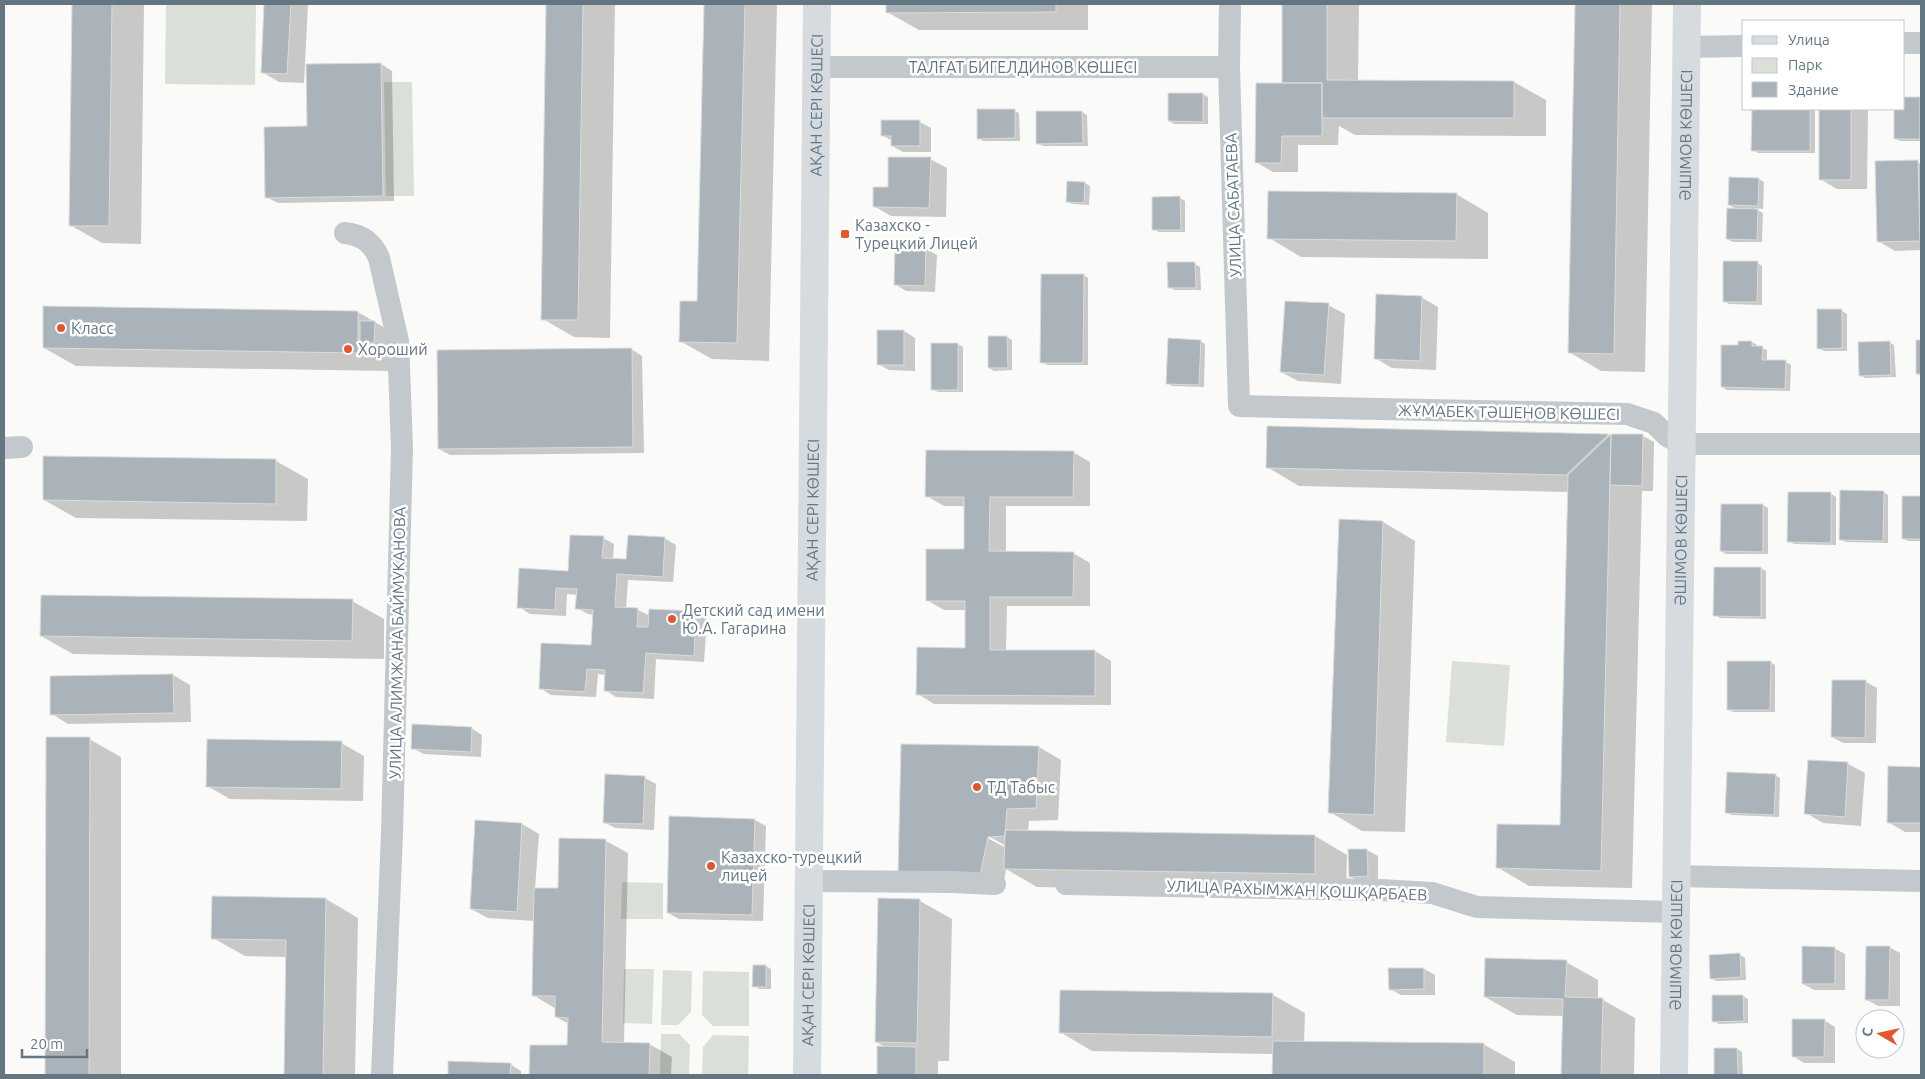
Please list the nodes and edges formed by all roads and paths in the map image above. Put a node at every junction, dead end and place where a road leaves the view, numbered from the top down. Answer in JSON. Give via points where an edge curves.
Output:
{"nodes":[{"id":1,"x":818,"y":4,"type":"edge"},
{"id":2,"x":1230,"y":4,"type":"edge"},
{"id":3,"x":1687,"y":4,"type":"edge"},
{"id":4,"x":1905,"y":43,"type":"edge"},
{"id":5,"x":1921,"y":43,"type":"edge"},
{"id":6,"x":1742,"y":46,"type":"edge"},
{"id":7,"x":1687,"y":47,"type":"junction"},
{"id":8,"x":817,"y":67,"type":"junction"},
{"id":9,"x":1229,"y":67,"type":"junction"},
{"id":10,"x":345,"y":233,"type":"dead end"},
{"id":11,"x":1239,"y":406,"type":"joint"},
{"id":12,"x":1681,"y":444,"type":"junction"},
{"id":13,"x":1921,"y":444,"type":"edge"},
{"id":14,"x":1675,"y":876,"type":"junction"},
{"id":15,"x":810,"y":881,"type":"junction"},
{"id":16,"x":1921,"y":881,"type":"edge"},
{"id":17,"x":995,"y":884,"type":"dead end"},
{"id":18,"x":1066,"y":884,"type":"dead end"},
{"id":19,"x":1675,"y":912,"type":"junction"},
{"id":20,"x":382,"y":1075,"type":"edge"},
{"id":21,"x":807,"y":1075,"type":"edge"},
{"id":22,"x":1674,"y":1075,"type":"edge"}],
"edges":[{"from":1,"to":8,"type":"street","name":"АҚАН СЕРІ КӨШЕСІ"},
{"from":2,"to":9,"type":"street","name":"УЛИЦА САБАТАЕВА"},
{"from":3,"to":7,"type":"street","name":"ӘШІМОВ КӨШЕСІ"},
{"from":4,"to":5,"type":"street"},
{"from":6,"to":7,"type":"street"},
{"from":7,"to":12,"type":"street","name":"ӘШІМОВ КӨШЕСІ"},
{"from":8,"to":9,"type":"street","name":"ТАЛҒАТ БИГЕЛДИНОВ КӨШЕСІ"},
{"from":8,"to":15,"type":"street","name":"АҚАН СЕРІ КӨШЕСІ"},
{"from":9,"to":11,"type":"street","name":"УЛИЦА САБАТАЕВА"},
{"from":10,"to":20,"type":"street","name":"УЛИЦА АЛИМЖАНА БАЙМУКАНОВА","via":[[355,234],[374,247],[398,341],[402,448]]},
{"from":11,"to":12,"type":"street","name":"ЖҰМАБЕК ТӘШЕНОВ КӨШЕСІ","via":[[1627,414],[1654,423]]},
{"from":12,"to":13,"type":"street"},
{"from":12,"to":14,"type":"street","name":"ӘШІМОВ КӨШЕСІ"},
{"from":14,"to":16,"type":"street"},
{"from":14,"to":19,"type":"street","name":"ӘШІМОВ КӨШЕСІ"},
{"from":15,"to":17,"type":"street"},
{"from":15,"to":21,"type":"street","name":"АҚАН СЕРІ КӨШЕСІ"},
{"from":18,"to":19,"type":"street","name":"УЛИЦА РАХЫМЖАН ҚОШҚАРБАЕВ","via":[[1380,890],[1432,893],[1477,907]]},
{"from":19,"to":22,"type":"street","name":"ӘШІМОВ КӨШЕСІ"}]}
